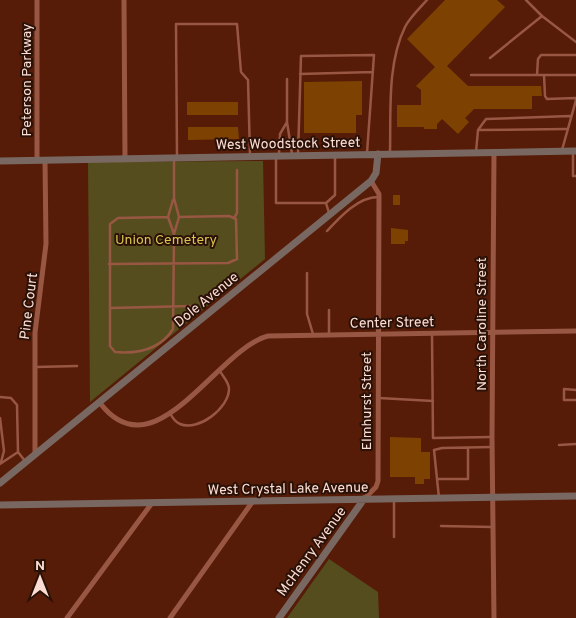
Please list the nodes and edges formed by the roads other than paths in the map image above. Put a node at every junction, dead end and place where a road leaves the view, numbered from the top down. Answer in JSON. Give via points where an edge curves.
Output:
{"nodes":[{"id":1,"x":37,"y":0,"type":"edge"},
{"id":2,"x":124,"y":0,"type":"edge"},
{"id":3,"x":427,"y":0,"type":"edge"},
{"id":4,"x":526,"y":0,"type":"edge"},
{"id":5,"x":542,"y":16,"type":"junction"},
{"id":6,"x":576,"y":42,"type":"edge"},
{"id":7,"x":576,"y":54,"type":"edge"},
{"id":8,"x":490,"y":58,"type":"dead end"},
{"id":9,"x":373,"y":72,"type":"junction"},
{"id":10,"x":300,"y":74,"type":"junction"},
{"id":11,"x":471,"y":75,"type":"dead end"},
{"id":12,"x":537,"y":75,"type":"junction"},
{"id":13,"x":544,"y":75,"type":"junction"},
{"id":14,"x":576,"y":75,"type":"edge"},
{"id":15,"x":287,"y":78,"type":"dead end"},
{"id":16,"x":576,"y":99,"type":"edge"},
{"id":17,"x":570,"y":116,"type":"junction"},
{"id":18,"x":287,"y":122,"type":"junction"},
{"id":19,"x":566,"y":129,"type":"junction"},
{"id":20,"x":478,"y":130,"type":"junction"},
{"id":21,"x":561,"y":151,"type":"junction"},
{"id":22,"x":574,"y":151,"type":"edge"},
{"id":23,"x":476,"y":152,"type":"junction"},
{"id":24,"x":494,"y":152,"type":"junction"},
{"id":25,"x":367,"y":154,"type":"junction"},
{"id":26,"x":378,"y":154,"type":"junction"},
{"id":27,"x":390,"y":154,"type":"junction"},
{"id":28,"x":335,"y":155,"type":"junction"},
{"id":29,"x":250,"y":156,"type":"junction"},
{"id":30,"x":277,"y":156,"type":"junction"},
{"id":31,"x":295,"y":156,"type":"junction"},
{"id":32,"x":176,"y":158,"type":"junction"},
{"id":33,"x":125,"y":159,"type":"junction"},
{"id":34,"x":37,"y":160,"type":"junction"},
{"id":35,"x":45,"y":160,"type":"junction"},
{"id":36,"x":0,"y":161,"type":"edge"},
{"id":37,"x":237,"y":170,"type":"dead end"},
{"id":38,"x":576,"y":176,"type":"edge"},
{"id":39,"x":371,"y":181,"type":"junction"},
{"id":40,"x":379,"y":197,"type":"junction"},
{"id":41,"x":174,"y":198,"type":"junction"},
{"id":42,"x":326,"y":203,"type":"junction"},
{"id":43,"x":330,"y":215,"type":"junction"},
{"id":44,"x":179,"y":217,"type":"junction"},
{"id":45,"x":168,"y":218,"type":"junction"},
{"id":46,"x":234,"y":218,"type":"junction"},
{"id":47,"x":326,"y":231,"type":"dead end"},
{"id":48,"x":174,"y":234,"type":"junction"},
{"id":49,"x":174,"y":263,"type":"junction"},
{"id":50,"x":109,"y":264,"type":"junction"},
{"id":51,"x":307,"y":273,"type":"dead end"},
{"id":52,"x":174,"y":306,"type":"junction"},
{"id":53,"x":193,"y":306,"type":"dead end"},
{"id":54,"x":110,"y":308,"type":"junction"},
{"id":55,"x":329,"y":310,"type":"dead end"},
{"id":56,"x":576,"y":331,"type":"edge"},
{"id":57,"x":492,"y":332,"type":"junction"},
{"id":58,"x":432,"y":333,"type":"junction"},
{"id":59,"x":378,"y":334,"type":"junction"},
{"id":60,"x":314,"y":335,"type":"junction"},
{"id":61,"x":329,"y":335,"type":"junction"},
{"id":62,"x":77,"y":366,"type":"dead end"},
{"id":63,"x":34,"y":367,"type":"junction"},
{"id":64,"x":220,"y":371,"type":"junction"},
{"id":65,"x":576,"y":390,"type":"edge"},
{"id":66,"x":0,"y":397,"type":"edge"},
{"id":67,"x":378,"y":398,"type":"junction"},
{"id":68,"x":576,"y":400,"type":"edge"},
{"id":69,"x":433,"y":401,"type":"junction"},
{"id":70,"x":100,"y":402,"type":"junction"},
{"id":71,"x":169,"y":412,"type":"junction"},
{"id":72,"x":0,"y":418,"type":"edge"},
{"id":73,"x":492,"y":437,"type":"junction"},
{"id":74,"x":576,"y":444,"type":"edge"},
{"id":75,"x":559,"y":445,"type":"dead end"},
{"id":76,"x":468,"y":448,"type":"junction"},
{"id":77,"x":492,"y":448,"type":"junction"},
{"id":78,"x":18,"y":452,"type":"junction"},
{"id":79,"x":35,"y":455,"type":"junction"},
{"id":80,"x":26,"y":462,"type":"junction"},
{"id":81,"x":1,"y":463,"type":"edge"},
{"id":82,"x":438,"y":480,"type":"junction"},
{"id":83,"x":0,"y":483,"type":"edge"},
{"id":84,"x":576,"y":496,"type":"edge"},
{"id":85,"x":492,"y":497,"type":"junction"},
{"id":86,"x":394,"y":498,"type":"junction"},
{"id":87,"x":439,"y":498,"type":"junction"},
{"id":88,"x":364,"y":499,"type":"junction"},
{"id":89,"x":253,"y":502,"type":"junction"},
{"id":90,"x":152,"y":503,"type":"junction"},
{"id":91,"x":0,"y":505,"type":"edge"},
{"id":92,"x":441,"y":526,"type":"dead end"},
{"id":93,"x":492,"y":527,"type":"junction"},
{"id":94,"x":394,"y":536,"type":"dead end"},
{"id":95,"x":67,"y":618,"type":"edge"},
{"id":96,"x":170,"y":618,"type":"edge"},
{"id":97,"x":278,"y":618,"type":"edge"},
{"id":98,"x":494,"y":618,"type":"edge"}],
"edges":[{"from":1,"to":34,"type":"street","name":"Peterson Parkway"},
{"from":2,"to":33,"type":"street"},
{"from":3,"to":27,"type":"lane","via":[[406,24],[399,41],[392,94]]},
{"from":4,"to":5,"type":"lane"},
{"from":5,"to":6,"type":"lane"},
{"from":5,"to":8,"type":"lane"},
{"from":7,"to":12,"type":"lane","via":[[541,55]]},
{"from":9,"to":10,"type":"lane"},
{"from":9,"to":10,"type":"lane","via":[[374,55],[301,56]]},
{"from":9,"to":25,"type":"lane"},
{"from":10,"to":31,"type":"lane"},
{"from":11,"to":12,"type":"lane"},
{"from":12,"to":13,"type":"lane"},
{"from":13,"to":14,"type":"lane"},
{"from":13,"to":16,"type":"lane","via":[[547,98]]},
{"from":15,"to":18,"type":"lane"},
{"from":16,"to":17,"type":"lane"},
{"from":17,"to":19,"type":"lane"},
{"from":17,"to":20,"type":"lane","via":[[486,119]]},
{"from":18,"to":30,"type":"lane","via":[[280,134]]},
{"from":18,"to":31,"type":"lane"},
{"from":19,"to":20,"type":"lane"},
{"from":19,"to":21,"type":"lane"},
{"from":20,"to":23,"type":"lane"},
{"from":21,"to":22,"type":"street","name":"West Woodstock Street"},
{"from":21,"to":24,"type":"street","name":"West Woodstock Street"},
{"from":22,"to":38,"type":"lane","via":[[573,176]]},
{"from":23,"to":24,"type":"street","name":"West Woodstock Street"},
{"from":23,"to":27,"type":"street","name":"West Woodstock Street"},
{"from":24,"to":57,"type":"street","name":"North Caroline Street"},
{"from":25,"to":26,"type":"street","name":"West Woodstock Street"},
{"from":25,"to":28,"type":"street","name":"West Woodstock Street"},
{"from":26,"to":27,"type":"street","name":"West Woodstock Street"},
{"from":26,"to":39,"type":"street","via":[[376,173]]},
{"from":28,"to":31,"type":"street","name":"West Woodstock Street"},
{"from":28,"to":42,"type":"lane","via":[[335,195]]},
{"from":29,"to":30,"type":"street","name":"West Woodstock Street"},
{"from":29,"to":32,"type":"street","name":"West Woodstock Street"},
{"from":29,"to":32,"type":"lane","via":[[248,80],[241,72],[237,24],[176,24]]},
{"from":30,"to":31,"type":"street","name":"West Woodstock Street"},
{"from":30,"to":42,"type":"lane","via":[[276,203]]},
{"from":32,"to":33,"type":"street","name":"West Woodstock Street"},
{"from":32,"to":41,"type":"lane"},
{"from":33,"to":35,"type":"street","name":"West Woodstock Street"},
{"from":34,"to":35,"type":"street","name":"West Woodstock Street"},
{"from":34,"to":36,"type":"street","name":"West Woodstock Street"},
{"from":35,"to":63,"type":"street","name":"Pine Court","via":[[46,244],[35,319]]},
{"from":37,"to":46,"type":"lane","via":[[237,213]]},
{"from":39,"to":40,"type":"street","name":"Elmhurst Street"},
{"from":39,"to":43,"type":"street","name":"Dole Avenue"},
{"from":40,"to":47,"type":"lane","via":[[364,200]]},
{"from":40,"to":59,"type":"street","name":"Elmhurst Street"},
{"from":41,"to":44,"type":"lane"},
{"from":41,"to":45,"type":"lane"},
{"from":42,"to":43,"type":"lane"},
{"from":43,"to":70,"type":"street","name":"Dole Avenue"},
{"from":44,"to":46,"type":"lane"},
{"from":44,"to":48,"type":"lane"},
{"from":45,"to":48,"type":"lane"},
{"from":45,"to":50,"type":"lane","via":[[113,220],[109,227]]},
{"from":46,"to":49,"type":"lane","via":[[238,225],[235,261]]},
{"from":48,"to":49,"type":"lane"},
{"from":49,"to":50,"type":"lane"},
{"from":49,"to":52,"type":"lane"},
{"from":50,"to":54,"type":"lane"},
{"from":51,"to":60,"type":"lane","via":[[308,314]]},
{"from":52,"to":53,"type":"lane"},
{"from":52,"to":54,"type":"lane"},
{"from":52,"to":54,"type":"lane","via":[[173,329],[162,342],[144,351],[118,352],[110,346]]},
{"from":55,"to":61,"type":"lane"},
{"from":56,"to":57,"type":"street","name":"Center Street"},
{"from":57,"to":58,"type":"street","name":"Center Street"},
{"from":57,"to":73,"type":"street","name":"North Caroline Street"},
{"from":58,"to":59,"type":"street","name":"Center Street"},
{"from":58,"to":69,"type":"lane"},
{"from":59,"to":61,"type":"street","name":"Center Street"},
{"from":59,"to":67,"type":"street","name":"Elmhurst Street"},
{"from":60,"to":61,"type":"street","name":"Center Street"},
{"from":60,"to":64,"type":"street","name":"Center Street","via":[[261,338]]},
{"from":62,"to":63,"type":"lane"},
{"from":63,"to":79,"type":"street","name":"Pine Court"},
{"from":64,"to":71,"type":"street","name":"Center Street"},
{"from":64,"to":71,"type":"lane","via":[[229,389],[225,403],[219,409],[198,425],[190,426],[176,423]]},
{"from":65,"to":68,"type":"lane","via":[[564,389],[564,400]]},
{"from":66,"to":78,"type":"lane","via":[[11,398],[17,405]]},
{"from":67,"to":69,"type":"lane"},
{"from":67,"to":88,"type":"street","name":"Elmhurst Street","via":[[378,481]]},
{"from":69,"to":73,"type":"lane","via":[[433,438]]},
{"from":70,"to":71,"type":"street","name":"Center Street","via":[[112,418],[134,425],[148,423]]},
{"from":70,"to":79,"type":"street","name":"Dole Avenue"},
{"from":72,"to":81,"type":"lane","via":[[4,451]]},
{"from":73,"to":77,"type":"street","name":"North Caroline Street"},
{"from":74,"to":75,"type":"lane"},
{"from":76,"to":77,"type":"lane"},
{"from":76,"to":82,"type":"lane","via":[[468,479]]},
{"from":76,"to":82,"type":"lane","via":[[434,450]]},
{"from":77,"to":85,"type":"street","name":"North Caroline Street"},
{"from":78,"to":80,"type":"lane"},
{"from":78,"to":81,"type":"lane"},
{"from":79,"to":80,"type":"street","name":"Dole Avenue"},
{"from":80,"to":83,"type":"street","name":"Dole Avenue"},
{"from":82,"to":87,"type":"lane"},
{"from":84,"to":85,"type":"street","name":"West Crystal Lake Avenue"},
{"from":85,"to":87,"type":"street","name":"West Crystal Lake Avenue"},
{"from":85,"to":93,"type":"street","name":"North Caroline Street"},
{"from":86,"to":87,"type":"street","name":"West Crystal Lake Avenue"},
{"from":86,"to":88,"type":"street","name":"West Crystal Lake Avenue"},
{"from":86,"to":94,"type":"lane"},
{"from":88,"to":89,"type":"street","name":"West Crystal Lake Avenue"},
{"from":88,"to":97,"type":"street","name":"McHenry Avenue"},
{"from":89,"to":90,"type":"street","name":"West Crystal Lake Avenue"},
{"from":89,"to":96,"type":"street"},
{"from":90,"to":91,"type":"street","name":"West Crystal Lake Avenue"},
{"from":90,"to":95,"type":"street"},
{"from":92,"to":93,"type":"lane"},
{"from":93,"to":98,"type":"street","name":"North Caroline Street"}]}
